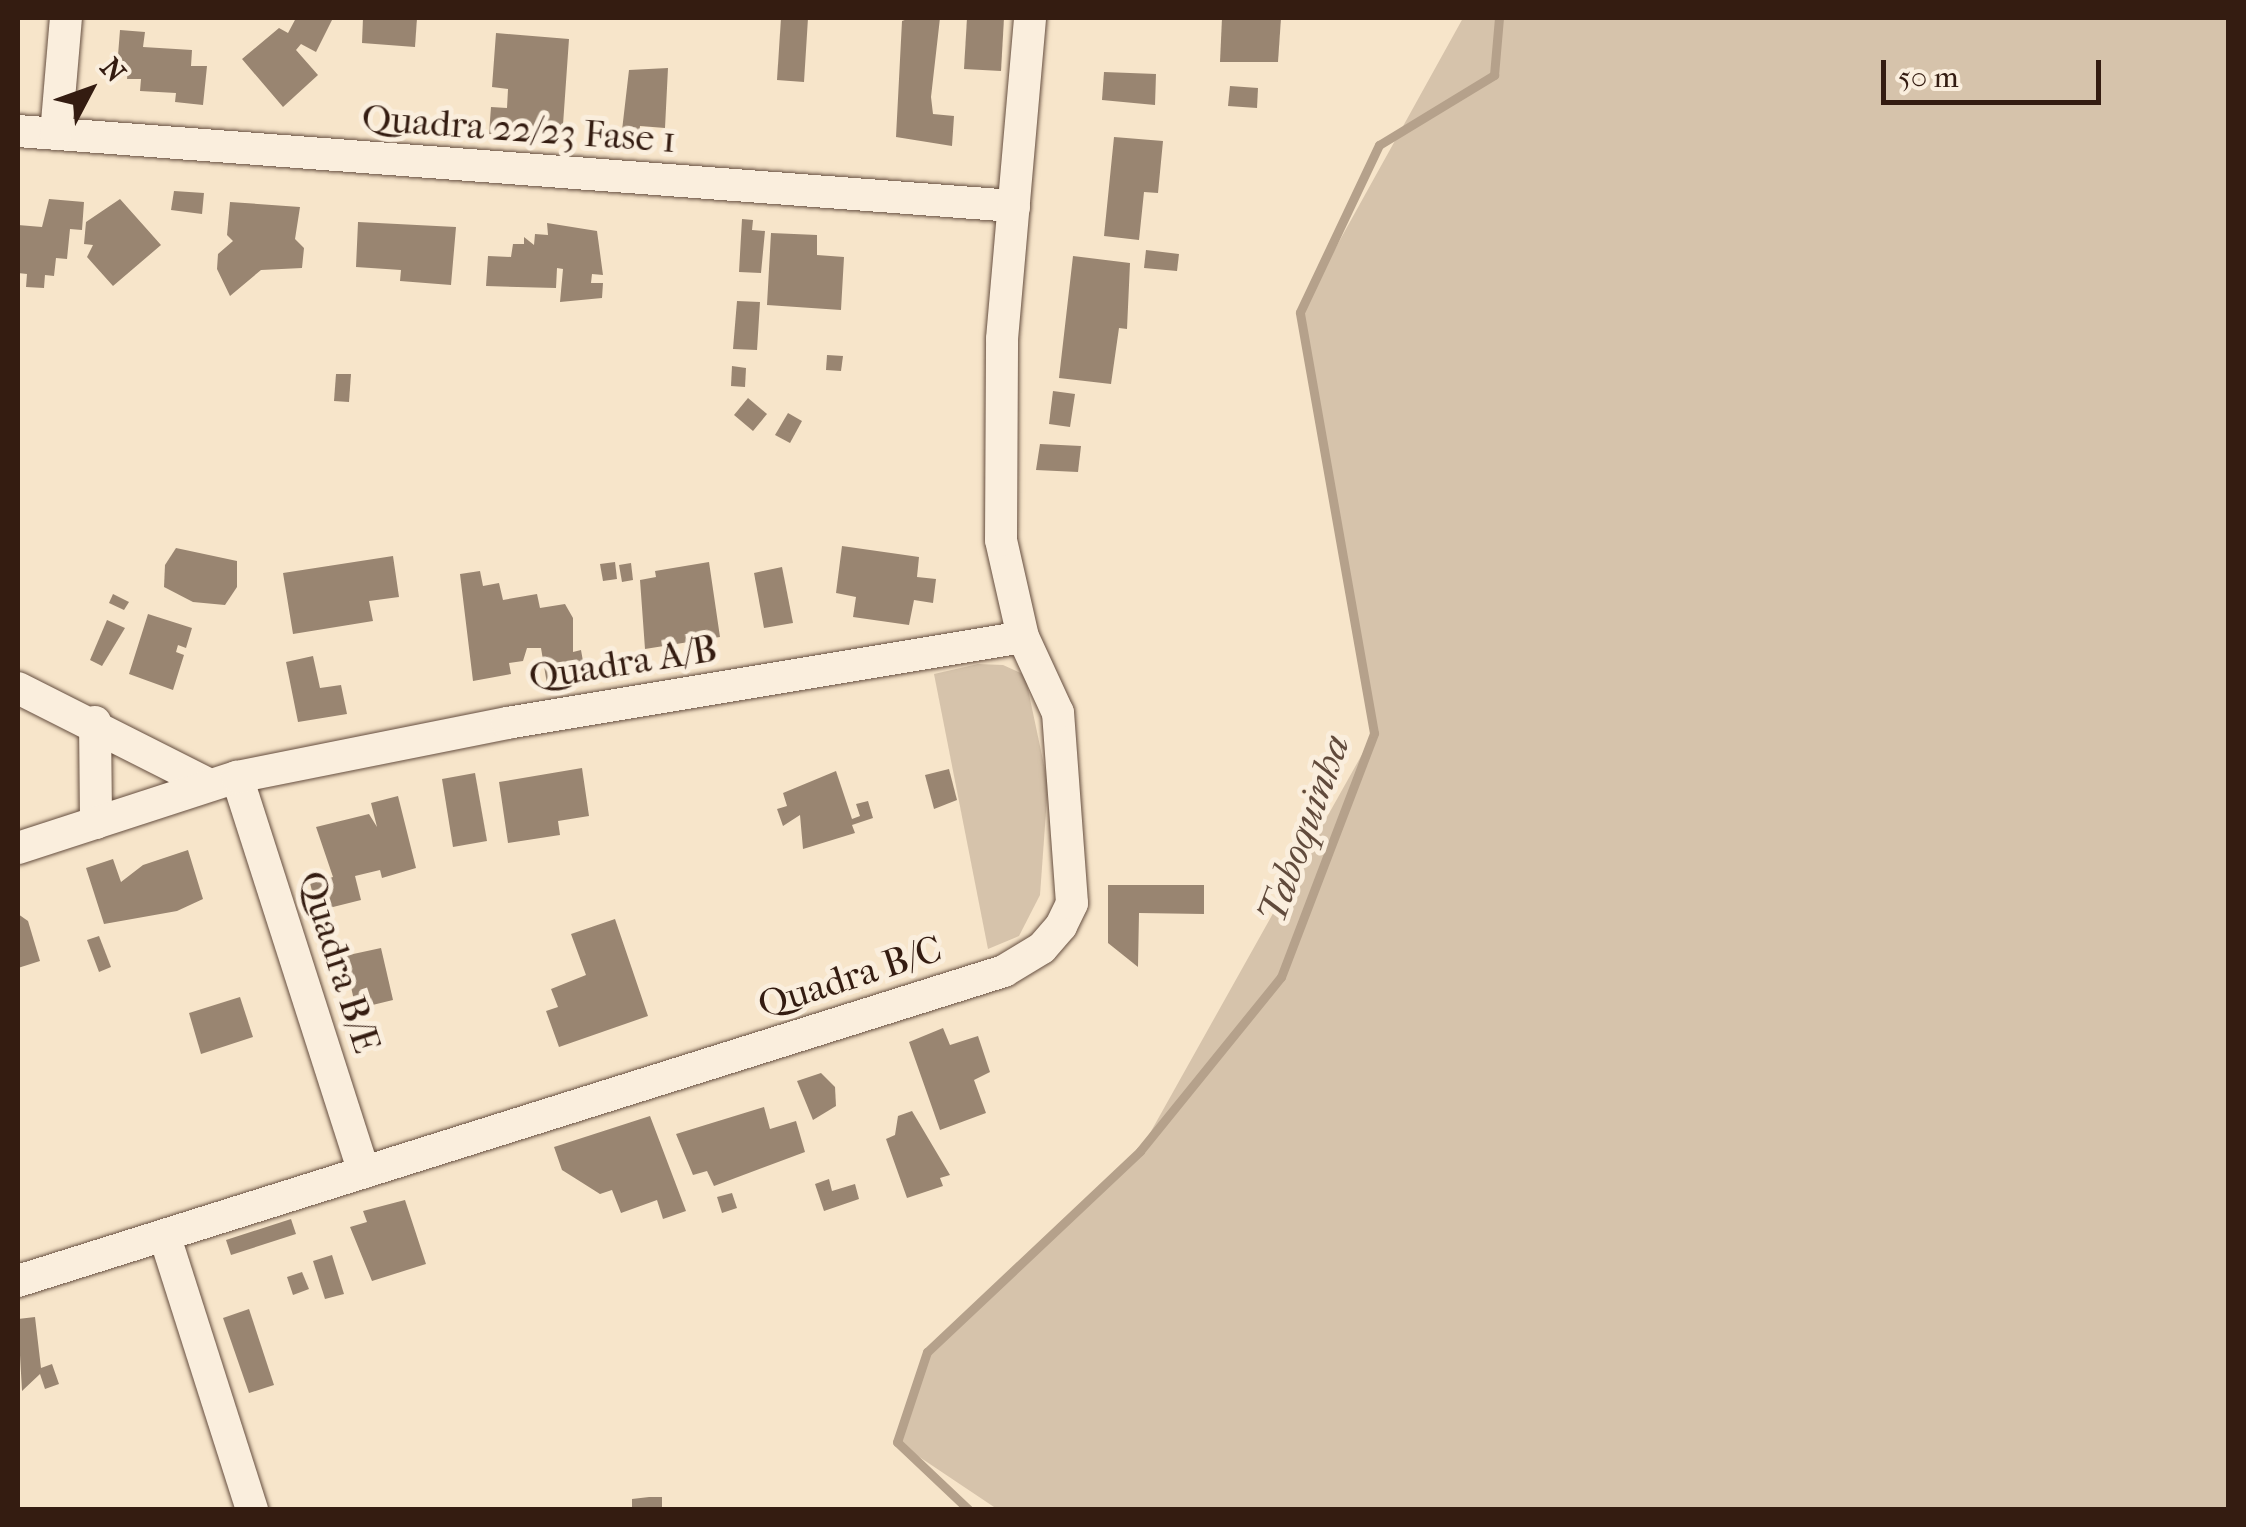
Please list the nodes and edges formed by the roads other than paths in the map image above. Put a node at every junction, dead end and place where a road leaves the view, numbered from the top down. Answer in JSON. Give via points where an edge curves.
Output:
{"nodes":[{"id":1,"x":66,"y":18,"type":"edge"},
{"id":2,"x":1030,"y":18,"type":"edge"},
{"id":3,"x":18,"y":132,"type":"edge"},
{"id":4,"x":56,"y":134,"type":"junction"},
{"id":5,"x":1014,"y":206,"type":"junction"},
{"id":6,"x":1023,"y":637,"type":"junction"},
{"id":7,"x":18,"y":688,"type":"edge"},
{"id":8,"x":96,"y":722,"type":"junction"},
{"id":9,"x":222,"y":780,"type":"junction"},
{"id":10,"x":96,"y":822,"type":"junction"},
{"id":11,"x":18,"y":848,"type":"edge"},
{"id":12,"x":364,"y":1172,"type":"junction"},
{"id":13,"x":165,"y":1237,"type":"junction"},
{"id":14,"x":18,"y":1281,"type":"edge"},
{"id":15,"x":252,"y":1510,"type":"edge"}],
"edges":[{"from":1,"to":4,"type":"street"},
{"from":2,"to":5,"type":"street","name":"Quadra B/C"},
{"from":3,"to":4,"type":"street","name":"Quadra 22/23 Fase 1"},
{"from":4,"to":5,"type":"street","name":"Quadra 22/23 Fase 1"},
{"from":5,"to":6,"type":"street","name":"Quadra B/C","via":[[1002,339],[1002,540]]},
{"from":6,"to":9,"type":"street","name":"Quadra A/B","via":[[507,722]]},
{"from":6,"to":12,"type":"street","name":"Quadra B/C","via":[[1058,713],[1070,863],[1072,902],[1042,948],[1004,970]]},
{"from":7,"to":8,"type":"street"},
{"from":8,"to":9,"type":"street"},
{"from":8,"to":10,"type":"street"},
{"from":9,"to":10,"type":"street","name":"Quadra A/B"},
{"from":9,"to":12,"type":"street","name":"Quadra B/E"},
{"from":10,"to":11,"type":"street","name":"Quadra A/B"},
{"from":12,"to":13,"type":"street","name":"Quadra B/C"},
{"from":13,"to":14,"type":"street","name":"Quadra B/C"},
{"from":13,"to":15,"type":"street"}]}
